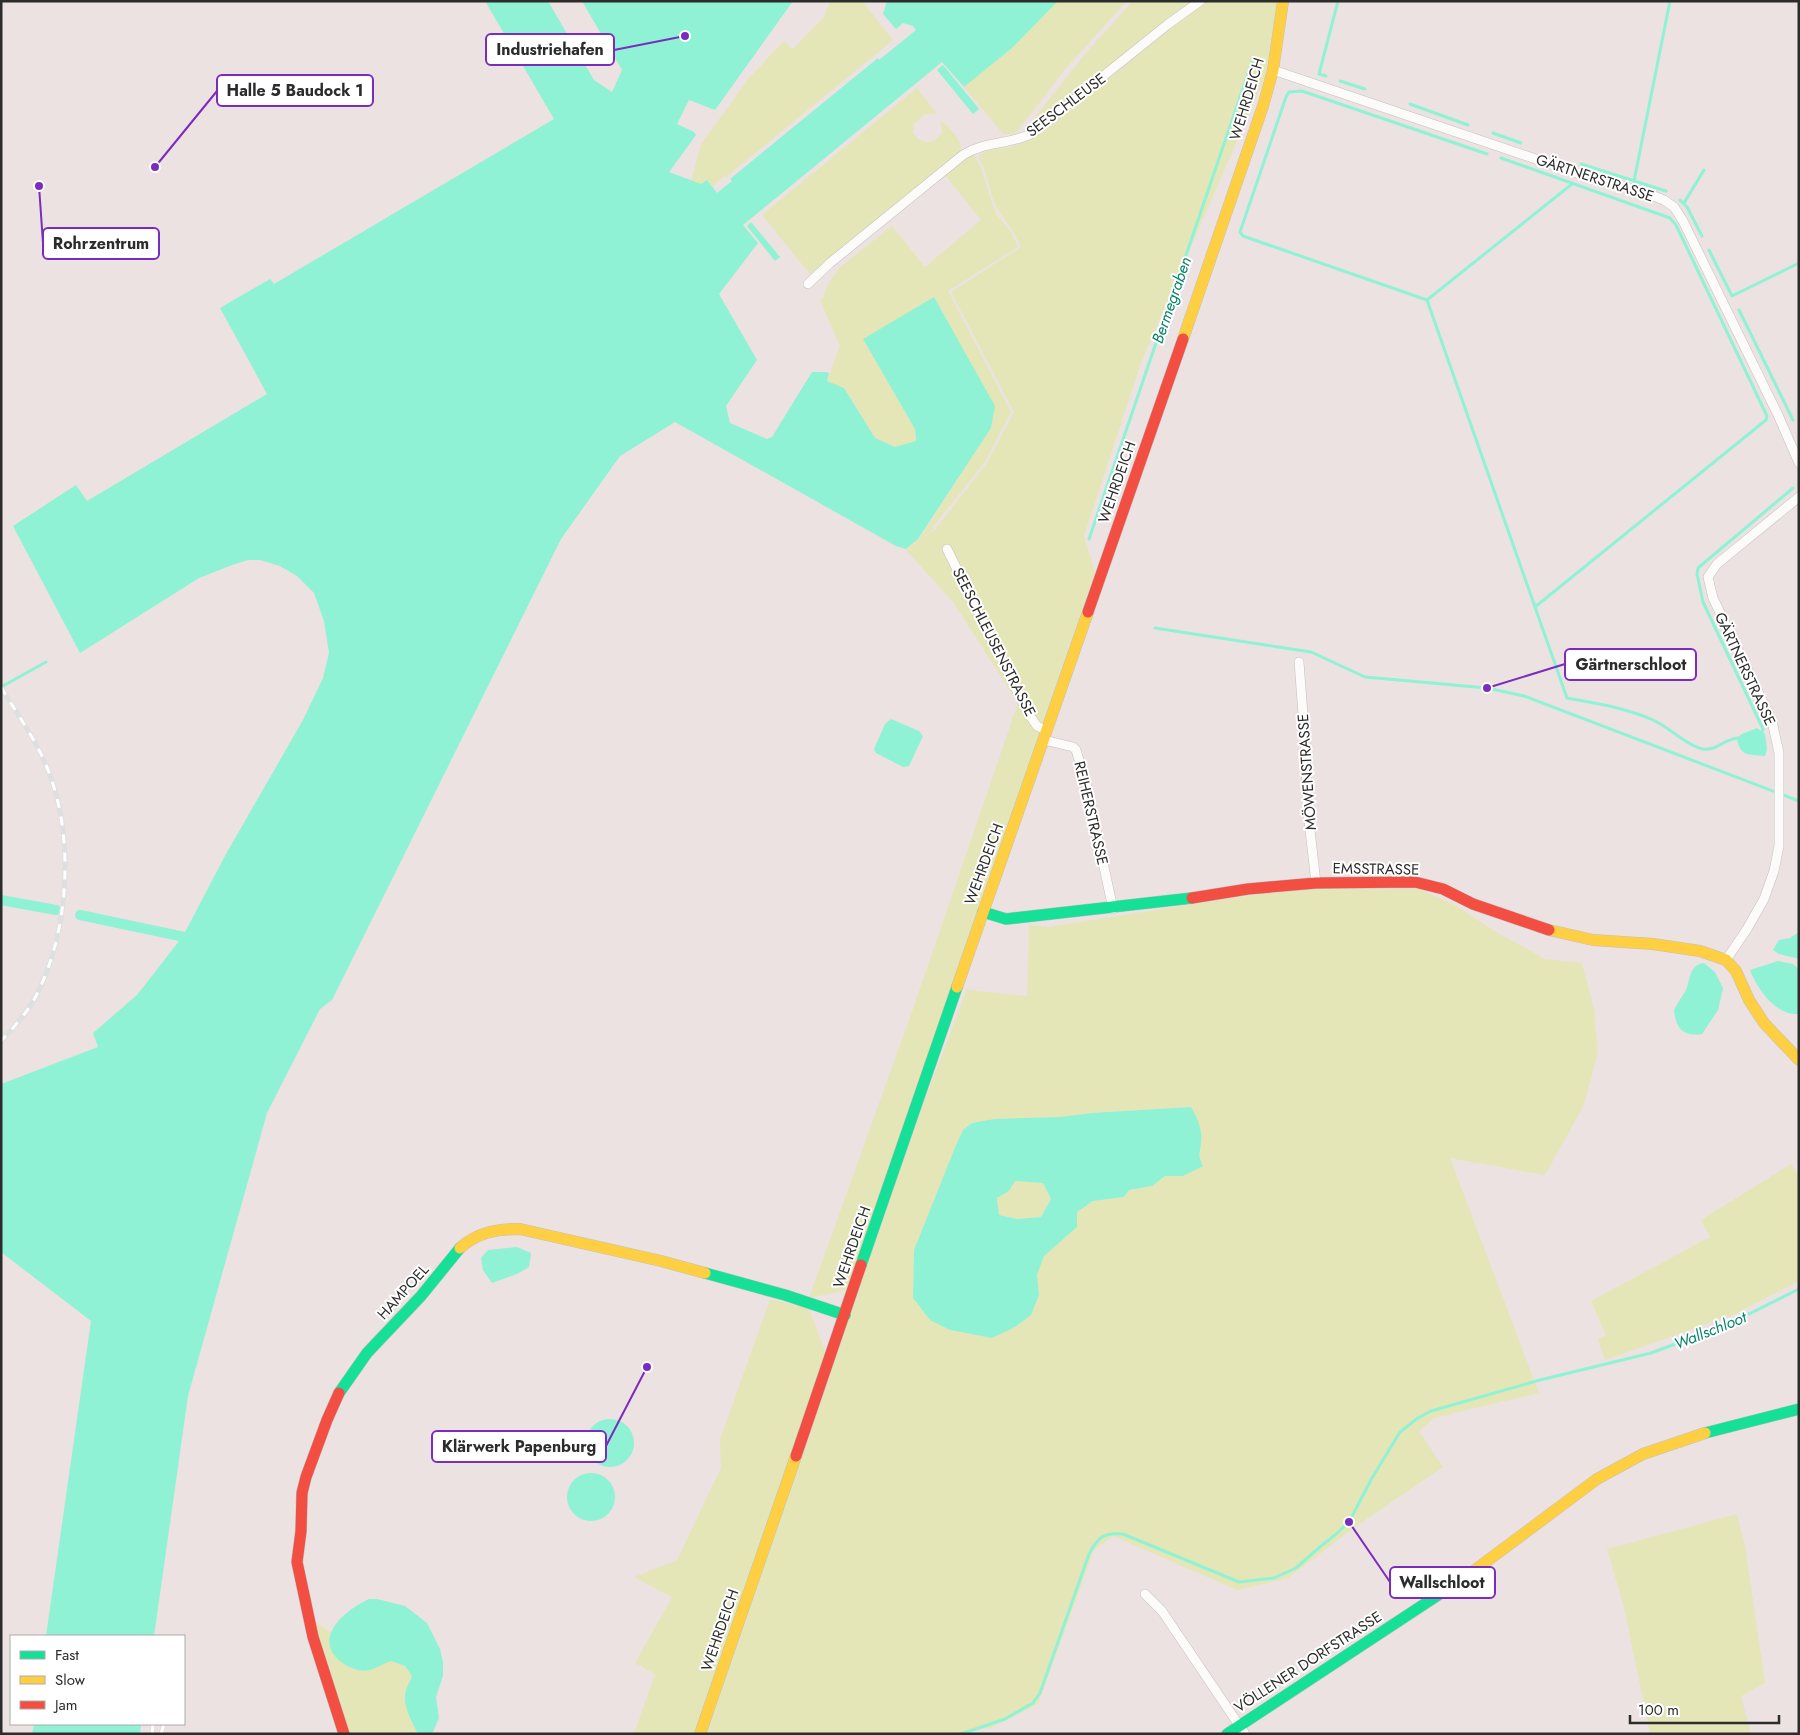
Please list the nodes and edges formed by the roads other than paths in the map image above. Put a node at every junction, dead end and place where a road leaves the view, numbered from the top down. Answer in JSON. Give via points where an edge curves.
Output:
{"nodes":[{"id":1,"x":1200,"y":1,"type":"edge"},
{"id":2,"x":1282,"y":1,"type":"edge"},
{"id":3,"x":1273,"y":70,"type":"junction"},
{"id":4,"x":808,"y":284,"type":"dead end"},
{"id":5,"x":1799,"y":462,"type":"edge"},
{"id":6,"x":1799,"y":497,"type":"edge"},
{"id":7,"x":947,"y":548,"type":"dead end"},
{"id":8,"x":1299,"y":662,"type":"dead end"},
{"id":9,"x":1046,"y":735,"type":"junction"},
{"id":10,"x":1316,"y":883,"type":"junction"},
{"id":11,"x":1113,"y":909,"type":"junction"},
{"id":12,"x":983,"y":912,"type":"junction"},
{"id":13,"x":1726,"y":960,"type":"junction"},
{"id":14,"x":1799,"y":1060,"type":"edge"},
{"id":15,"x":845,"y":1315,"type":"junction"},
{"id":16,"x":1799,"y":1409,"type":"edge"},
{"id":17,"x":1145,"y":1594,"type":"dead end"},
{"id":18,"x":1242,"y":1729,"type":"edge"},
{"id":19,"x":344,"y":1734,"type":"edge"},
{"id":20,"x":700,"y":1734,"type":"edge"},
{"id":21,"x":1227,"y":1734,"type":"edge"}],
"edges":[{"from":1,"to":4,"type":"street","name":"SEESCHLEUSE","via":[[1031,134],[1012,141],[986,144],[963,155]]},
{"from":2,"to":3,"type":"street","name":"WEHRDEICH"},
{"from":3,"to":5,"type":"street","name":"GÄRTNERSTRASSE","via":[[1641,192],[1674,207]]},
{"from":3,"to":9,"type":"street","name":"WEHRDEICH"},
{"from":6,"to":13,"type":"street","name":"GÄRTNERSTRASSE","via":[[1717,564],[1708,578],[1713,598],[1772,721],[1779,753],[1779,846],[1774,871],[1764,899]]},
{"from":7,"to":9,"type":"street","name":"SEESCHLEUSENSTRASSE","via":[[1028,713]]},
{"from":8,"to":10,"type":"street","name":"MÖWENSTRASSE","via":[[1307,804]]},
{"from":9,"to":11,"type":"street","name":"REIHERSTRASSE","via":[[1076,750]]},
{"from":9,"to":12,"type":"street","name":"WEHRDEICH"},
{"from":10,"to":11,"type":"street","name":"EMSSTRASSE","via":[[1248,889]]},
{"from":10,"to":13,"type":"street","name":"EMSSTRASSE","via":[[1416,882],[1443,889],[1473,904],[1539,928],[1592,940],[1700,951]]},
{"from":11,"to":12,"type":"street","name":"EMSSTRASSE","via":[[1006,919]]},
{"from":12,"to":15,"type":"street","name":"WEHRDEICH"},
{"from":13,"to":14,"type":"street","via":[[1736,971],[1764,1023]]},
{"from":15,"to":19,"type":"street","name":"HAMPOEL","via":[[687,1268],[520,1229],[491,1231],[467,1242],[354,1370],[327,1420],[302,1493],[297,1562],[313,1637]]},
{"from":15,"to":20,"type":"street","name":"WEHRDEICH"},
{"from":16,"to":18,"type":"street","name":"VÖLLENER DORFSTRASSE","via":[[1693,1436],[1625,1464],[1589,1485],[1469,1575]]},
{"from":17,"to":18,"type":"street","via":[[1162,1611]]},
{"from":18,"to":21,"type":"street","name":"VÖLLENER DORFSTRASSE"}]}
